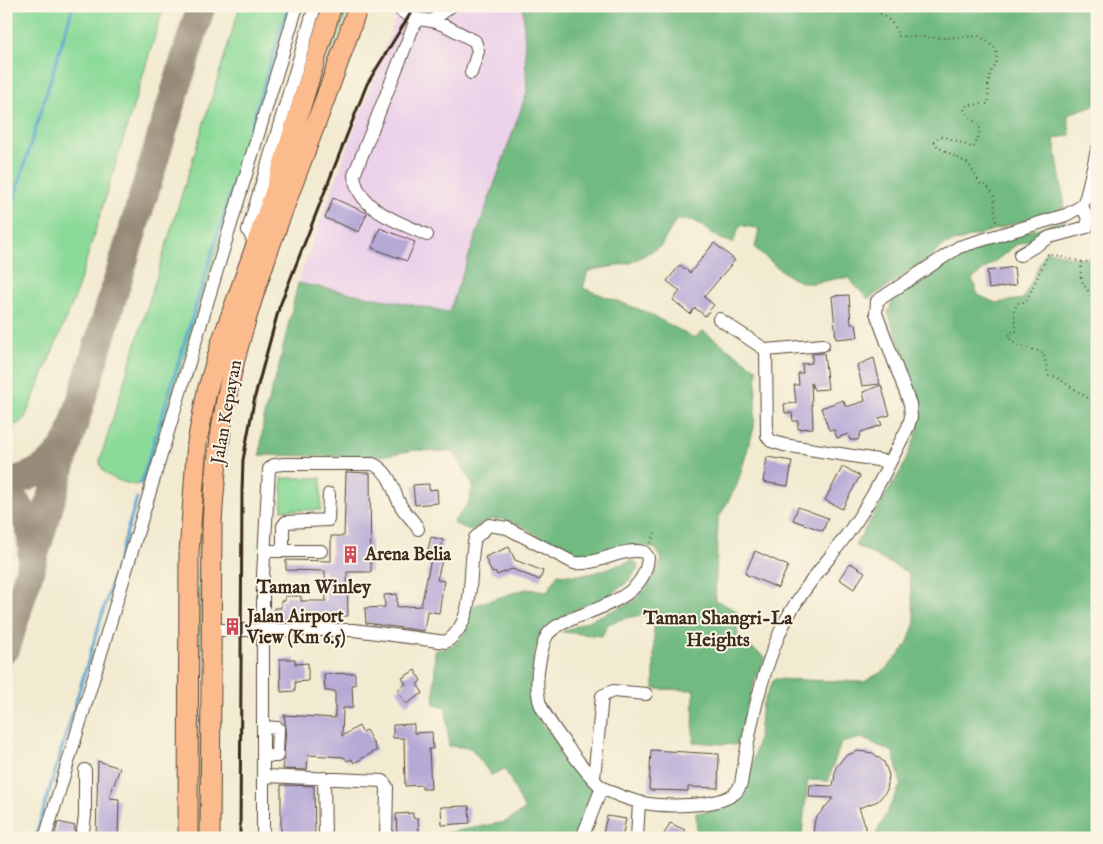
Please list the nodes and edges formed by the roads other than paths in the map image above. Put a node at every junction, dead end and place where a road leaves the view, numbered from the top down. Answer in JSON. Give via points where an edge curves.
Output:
{"nodes":[{"id":1,"x":297,"y":6,"type":"edge"},
{"id":2,"x":315,"y":6,"type":"edge"},
{"id":3,"x":332,"y":6,"type":"edge"},
{"id":4,"x":373,"y":6,"type":"edge"},
{"id":5,"x":396,"y":6,"type":"edge"},
{"id":6,"x":452,"y":6,"type":"edge"},
{"id":7,"x":358,"y":10,"type":"edge"},
{"id":8,"x":416,"y":20,"type":"junction"},
{"id":9,"x":432,"y":21,"type":"junction"},
{"id":10,"x":471,"y":73,"type":"dead end"},
{"id":11,"x":332,"y":78,"type":"junction"},
{"id":12,"x":1097,"y":150,"type":"edge"},
{"id":13,"x":1082,"y":206,"type":"junction"},
{"id":14,"x":427,"y":235,"type":"dead end"},
{"id":15,"x":255,"y":244,"type":"junction"},
{"id":16,"x":1020,"y":254,"type":"dead end"},
{"id":17,"x":719,"y":319,"type":"dead end"},
{"id":18,"x":823,"y":345,"type":"dead end"},
{"id":19,"x":766,"y":350,"type":"junction"},
{"id":20,"x":890,"y":462,"type":"junction"},
{"id":21,"x":329,"y":494,"type":"dead end"},
{"id":22,"x":418,"y":529,"type":"dead end"},
{"id":23,"x":264,"y":551,"type":"junction"},
{"id":24,"x":283,"y":551,"type":"junction"},
{"id":25,"x":321,"y":552,"type":"dead end"},
{"id":26,"x":264,"y":629,"type":"junction"},
{"id":27,"x":212,"y":630,"type":"junction"},
{"id":28,"x":646,"y":694,"type":"dead end"},
{"id":29,"x":85,"y":770,"type":"dead end"},
{"id":30,"x":264,"y":776,"type":"junction"},
{"id":31,"x":324,"y":778,"type":"junction"},
{"id":32,"x":598,"y":782,"type":"junction"},
{"id":33,"x":638,"y":802,"type":"junction"},
{"id":34,"x":45,"y":838,"type":"edge"},
{"id":35,"x":82,"y":838,"type":"edge"},
{"id":36,"x":188,"y":838,"type":"edge"},
{"id":37,"x":210,"y":838,"type":"edge"},
{"id":38,"x":263,"y":838,"type":"edge"},
{"id":39,"x":325,"y":838,"type":"edge"},
{"id":40,"x":386,"y":838,"type":"edge"},
{"id":41,"x":582,"y":838,"type":"edge"},
{"id":42,"x":637,"y":838,"type":"edge"}],
"edges":[{"from":1,"to":34,"type":"street"},
{"from":2,"to":15,"type":"street","via":[[248,230]]},
{"from":3,"to":15,"type":"highway","name":"Jalan Kepayan","via":[[283,169]]},
{"from":4,"to":11,"type":"highway"},
{"from":5,"to":8,"type":"street"},
{"from":6,"to":9,"type":"street"},
{"from":7,"to":11,"type":"highway","name":"Jalan Kepayan"},
{"from":8,"to":9,"type":"street"},
{"from":8,"to":14,"type":"street","via":[[354,175],[372,209]]},
{"from":9,"to":10,"type":"street","via":[[475,41],[478,52]]},
{"from":11,"to":27,"type":"highway","name":"Jalan Kepayan","via":[[258,286],[228,387],[213,503]]},
{"from":12,"to":13,"type":"street"},
{"from":13,"to":16,"type":"street","via":[[1088,219],[1086,227],[1050,237]]},
{"from":13,"to":20,"type":"street","via":[[1066,215],[947,252],[877,301],[876,313],[906,389],[911,417]]},
{"from":15,"to":36,"type":"highway","name":"Jalan Kepayan","via":[[207,391],[193,476],[189,553]]},
{"from":17,"to":19,"type":"street"},
{"from":18,"to":19,"type":"street"},
{"from":19,"to":20,"type":"street","via":[[766,430],[771,441]]},
{"from":20,"to":33,"type":"street","via":[[848,532],[806,586],[782,628],[752,716],[737,793],[696,804]]},
{"from":21,"to":24,"type":"street","via":[[328,520],[286,522],[283,526]]},
{"from":22,"to":23,"type":"street","via":[[400,505],[383,468],[374,464],[274,465],[269,469],[268,477]]},
{"from":23,"to":24,"type":"street"},
{"from":23,"to":26,"type":"street"},
{"from":24,"to":25,"type":"street"},
{"from":26,"to":27,"type":"street"},
{"from":26,"to":30,"type":"street"},
{"from":26,"to":32,"type":"street","via":[[354,630],[446,642],[462,628],[475,538],[490,526],[507,528],[574,563],[644,552],[648,557],[647,568],[631,592],[557,626],[549,633],[540,659],[536,685],[544,714]]},
{"from":27,"to":37,"type":"highway","name":"Jalan Kepayan"},
{"from":28,"to":32,"type":"street","via":[[613,691],[602,696]]},
{"from":29,"to":35,"type":"street"},
{"from":30,"to":31,"type":"street"},
{"from":30,"to":38,"type":"street"},
{"from":31,"to":39,"type":"street"},
{"from":31,"to":40,"type":"street","via":[[376,779],[386,783]]},
{"from":32,"to":33,"type":"street"},
{"from":32,"to":41,"type":"street"},
{"from":33,"to":42,"type":"street"}]}
